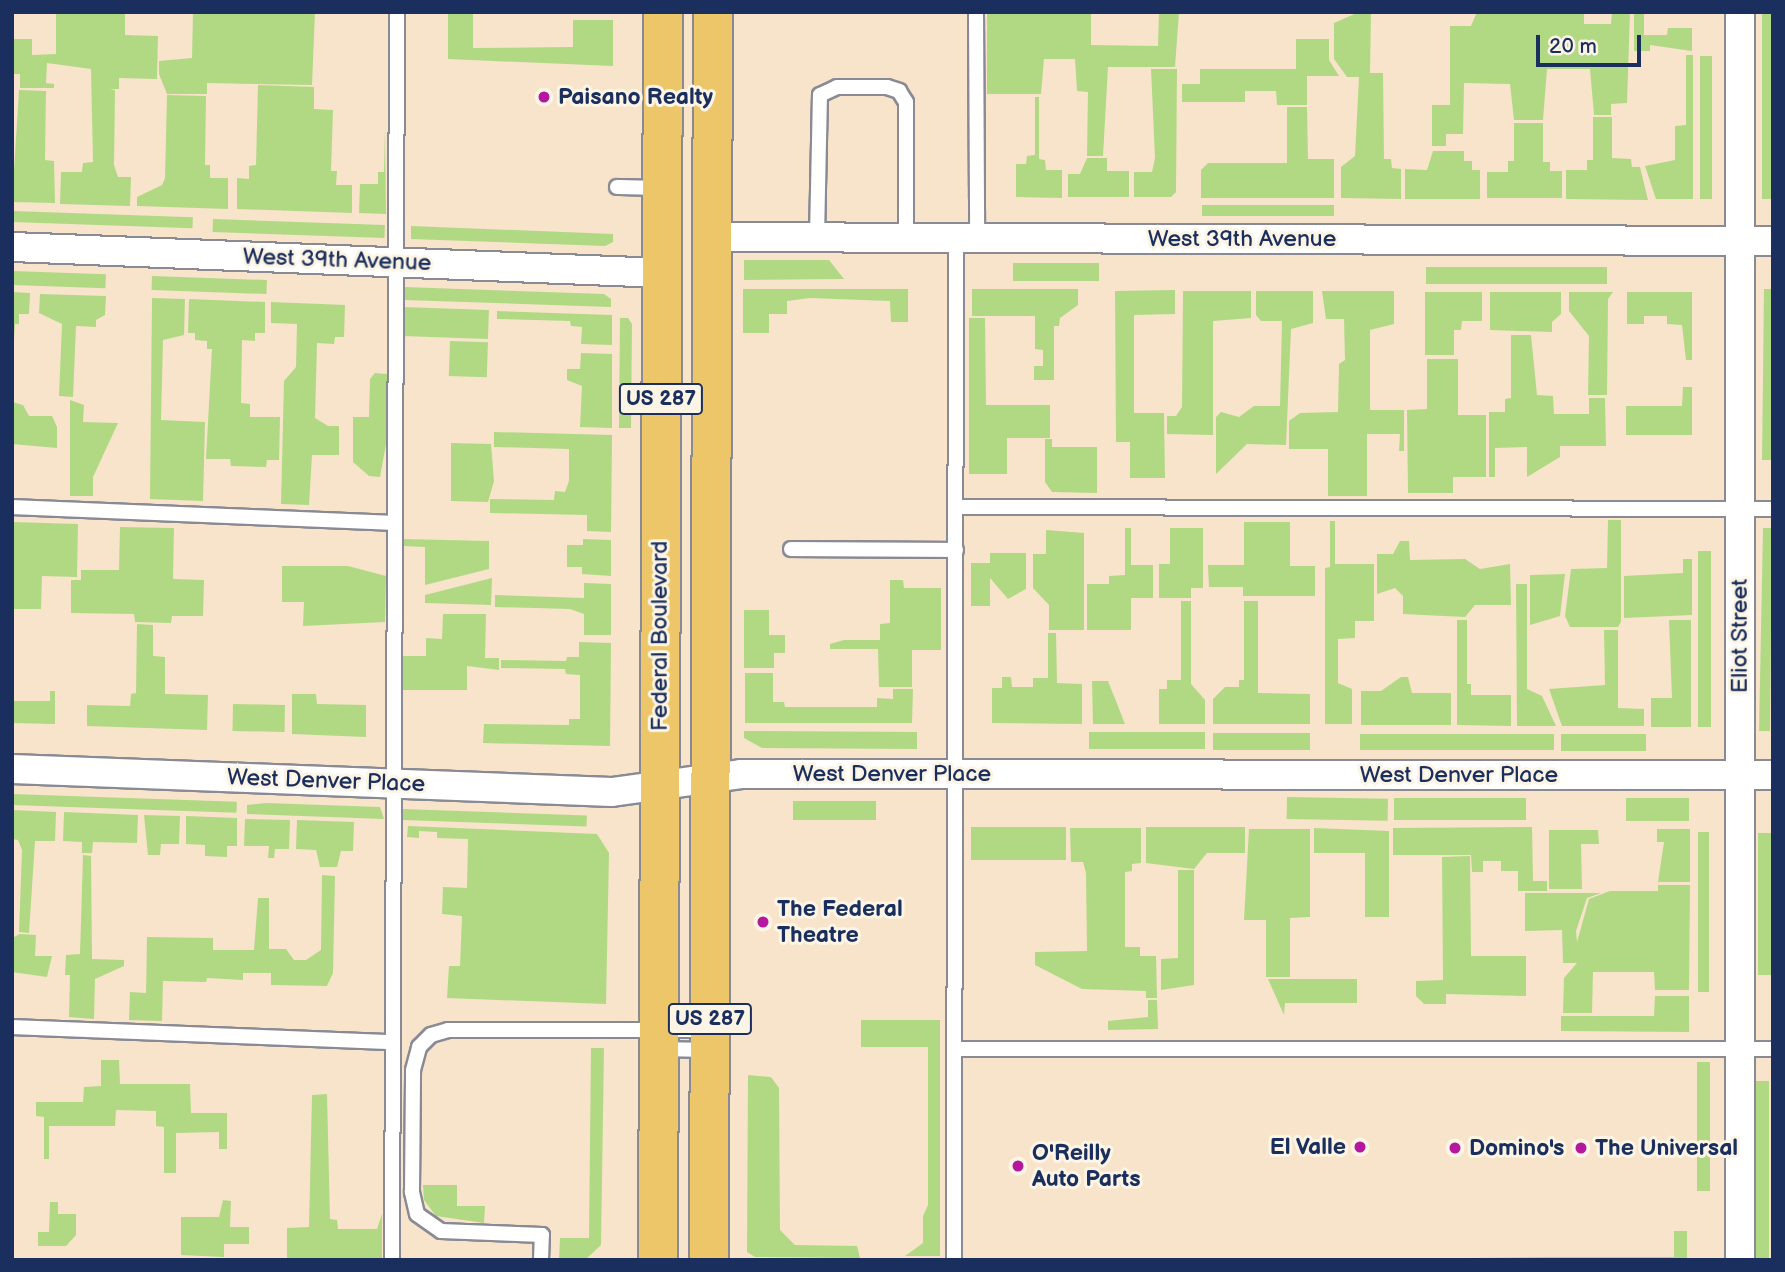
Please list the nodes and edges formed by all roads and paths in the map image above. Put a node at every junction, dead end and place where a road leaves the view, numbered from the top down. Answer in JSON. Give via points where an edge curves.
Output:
{"nodes":[{"id":1,"x":397,"y":12,"type":"edge"},
{"id":2,"x":663,"y":12,"type":"edge"},
{"id":3,"x":713,"y":12,"type":"edge"},
{"id":4,"x":976,"y":12,"type":"edge"},
{"id":5,"x":1740,"y":12,"type":"edge"},
{"id":6,"x":617,"y":187,"type":"dead end"},
{"id":7,"x":662,"y":188,"type":"junction"},
{"id":8,"x":712,"y":237,"type":"junction"},
{"id":9,"x":817,"y":237,"type":"junction"},
{"id":10,"x":906,"y":238,"type":"junction"},
{"id":11,"x":967,"y":238,"type":"junction"},
{"id":12,"x":1740,"y":241,"type":"junction"},
{"id":13,"x":1773,"y":241,"type":"edge"},
{"id":14,"x":12,"y":247,"type":"edge"},
{"id":15,"x":396,"y":262,"type":"junction"},
{"id":16,"x":662,"y":273,"type":"junction"},
{"id":17,"x":12,"y":507,"type":"edge"},
{"id":18,"x":955,"y":507,"type":"junction"},
{"id":19,"x":1740,"y":509,"type":"junction"},
{"id":20,"x":1773,"y":509,"type":"edge"},
{"id":21,"x":395,"y":523,"type":"junction"},
{"id":22,"x":791,"y":549,"type":"dead end"},
{"id":23,"x":956,"y":550,"type":"junction"},
{"id":24,"x":12,"y":769,"type":"edge"},
{"id":25,"x":955,"y":774,"type":"junction"},
{"id":26,"x":1740,"y":775,"type":"junction"},
{"id":27,"x":1773,"y":775,"type":"edge"},
{"id":28,"x":711,"y":778,"type":"junction"},
{"id":29,"x":394,"y":784,"type":"junction"},
{"id":30,"x":660,"y":785,"type":"junction"},
{"id":31,"x":12,"y":1027,"type":"edge"},
{"id":32,"x":659,"y":1039,"type":"junction"},
{"id":33,"x":710,"y":1040,"type":"junction"},
{"id":34,"x":393,"y":1042,"type":"junction"},
{"id":35,"x":954,"y":1049,"type":"junction"},
{"id":36,"x":1740,"y":1049,"type":"junction"},
{"id":37,"x":1773,"y":1049,"type":"edge"},
{"id":38,"x":392,"y":1260,"type":"edge"},
{"id":39,"x":541,"y":1260,"type":"edge"},
{"id":40,"x":658,"y":1260,"type":"edge"},
{"id":41,"x":709,"y":1260,"type":"edge"},
{"id":42,"x":954,"y":1260,"type":"edge"},
{"id":43,"x":1740,"y":1260,"type":"edge"}],
"edges":[{"from":1,"to":15,"type":"lane"},
{"from":2,"to":7,"type":"main road","name":"Federal Boulevard","number":"US 287"},
{"from":3,"to":8,"type":"main road","number":"US 287"},
{"from":4,"to":11,"type":"lane"},
{"from":5,"to":12,"type":"street","name":"Eliot Street"},
{"from":6,"to":7,"type":"lane"},
{"from":7,"to":16,"type":"main road","name":"Federal Boulevard","number":"US 287"},
{"from":8,"to":9,"type":"street","name":"West 39th Avenue"},
{"from":8,"to":28,"type":"main road","number":"US 287"},
{"from":9,"to":10,"type":"street","name":"West 39th Avenue"},
{"from":9,"to":10,"type":"lane","via":[[820,95],[837,87],[887,87],[899,91],[905,102]]},
{"from":10,"to":11,"type":"street","name":"West 39th Avenue"},
{"from":11,"to":12,"type":"street","name":"West 39th Avenue"},
{"from":11,"to":18,"type":"lane"},
{"from":12,"to":13,"type":"street","name":"West 39th Avenue"},
{"from":12,"to":19,"type":"street","name":"Eliot Street"},
{"from":14,"to":15,"type":"street","name":"West 39th Avenue"},
{"from":15,"to":16,"type":"street","name":"West 39th Avenue"},
{"from":15,"to":21,"type":"lane"},
{"from":16,"to":30,"type":"main road","name":"Federal Boulevard","number":"US 287"},
{"from":17,"to":21,"type":"lane"},
{"from":18,"to":19,"type":"lane"},
{"from":18,"to":23,"type":"lane"},
{"from":19,"to":20,"type":"lane"},
{"from":19,"to":26,"type":"street","name":"Eliot Street"},
{"from":21,"to":29,"type":"lane"},
{"from":22,"to":23,"type":"lane"},
{"from":23,"to":25,"type":"lane"},
{"from":24,"to":29,"type":"street","name":"West Denver Place"},
{"from":25,"to":26,"type":"street","name":"West Denver Place"},
{"from":25,"to":28,"type":"street","name":"West Denver Place","via":[[741,774]]},
{"from":25,"to":35,"type":"lane"},
{"from":26,"to":27,"type":"street","name":"West Denver Place"},
{"from":26,"to":36,"type":"street","name":"Eliot Street"},
{"from":28,"to":30,"type":"street","name":"West Denver Place"},
{"from":28,"to":33,"type":"main road","number":"US 287"},
{"from":29,"to":30,"type":"street","name":"West Denver Place","via":[[612,792]]},
{"from":29,"to":34,"type":"lane"},
{"from":30,"to":32,"type":"main road","name":"Federal Boulevard","number":"US 287"},
{"from":31,"to":34,"type":"lane"},
{"from":32,"to":33,"type":"lane"},
{"from":32,"to":33,"type":"lane"},
{"from":32,"to":39,"type":"lane","via":[[542,1030],[448,1030],[424,1041],[413,1062],[412,1192],[417,1214],[434,1229],[542,1235]]},
{"from":32,"to":40,"type":"main road","name":"Federal Boulevard","number":"US 287"},
{"from":33,"to":41,"type":"main road","number":"US 287"},
{"from":34,"to":38,"type":"lane"},
{"from":35,"to":36,"type":"lane"},
{"from":35,"to":42,"type":"lane"},
{"from":36,"to":37,"type":"lane"},
{"from":36,"to":43,"type":"street","name":"Eliot Street"}]}
